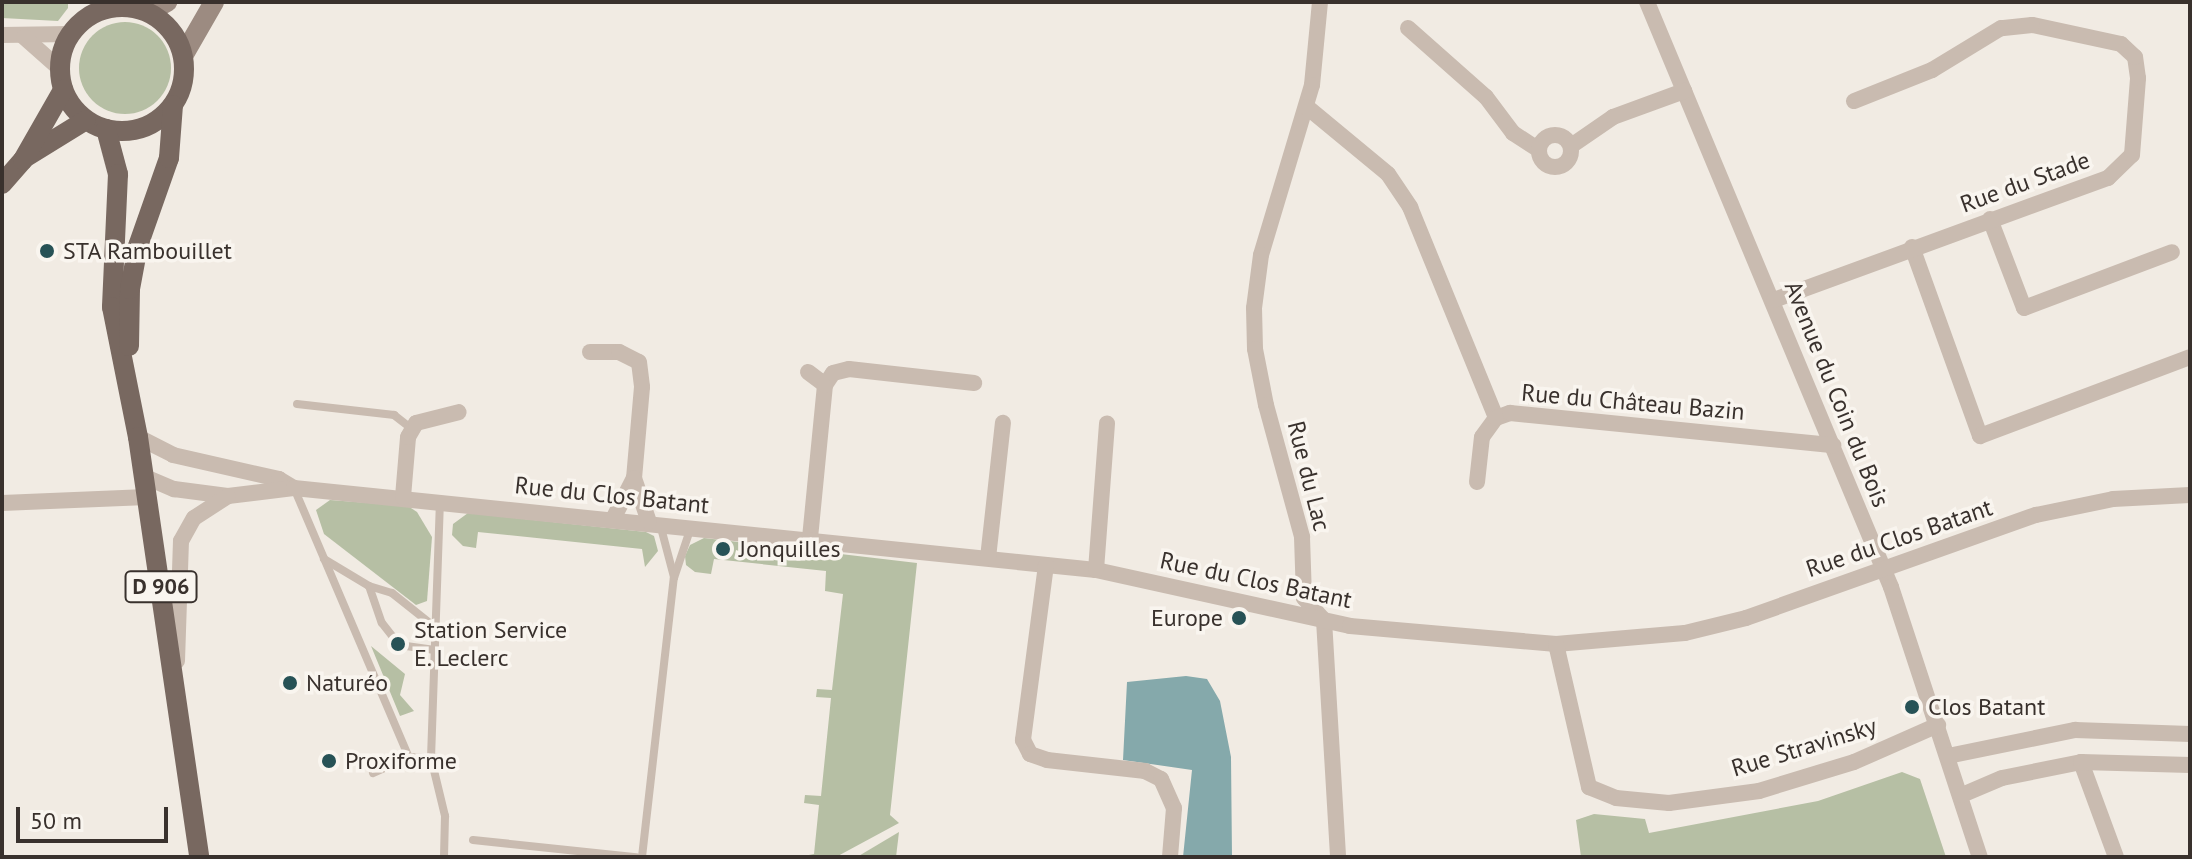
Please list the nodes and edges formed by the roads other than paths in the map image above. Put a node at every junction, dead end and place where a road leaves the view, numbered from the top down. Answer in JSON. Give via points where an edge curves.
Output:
{"nodes":[{"id":1,"x":75,"y":2,"type":"edge"},
{"id":2,"x":167,"y":2,"type":"edge"},
{"id":3,"x":214,"y":2,"type":"edge"},
{"id":4,"x":1320,"y":2,"type":"edge"},
{"id":5,"x":1647,"y":2,"type":"edge"},
{"id":6,"x":139,"y":8,"type":"edge"},
{"id":7,"x":1408,"y":28,"type":"dead end"},
{"id":8,"x":73,"y":31,"type":"junction"},
{"id":9,"x":2,"y":35,"type":"edge"},
{"id":10,"x":24,"y":37,"type":"junction"},
{"id":11,"x":183,"y":56,"type":"junction"},
{"id":12,"x":60,"y":69,"type":"junction"},
{"id":13,"x":63,"y":90,"type":"junction"},
{"id":14,"x":1684,"y":91,"type":"junction"},
{"id":15,"x":1854,"y":101,"type":"dead end"},
{"id":16,"x":173,"y":105,"type":"junction"},
{"id":17,"x":1307,"y":107,"type":"junction"},
{"id":18,"x":86,"y":120,"type":"junction"},
{"id":19,"x":106,"y":129,"type":"junction"},
{"id":20,"x":23,"y":160,"type":"junction"},
{"id":21,"x":2,"y":184,"type":"edge"},
{"id":22,"x":1990,"y":219,"type":"junction"},
{"id":23,"x":1912,"y":247,"type":"junction"},
{"id":24,"x":2172,"y":252,"type":"dead end"},
{"id":25,"x":1774,"y":300,"type":"junction"},
{"id":26,"x":590,"y":352,"type":"dead end"},
{"id":27,"x":2190,"y":357,"type":"edge"},
{"id":28,"x":808,"y":372,"type":"dead end"},
{"id":29,"x":128,"y":382,"type":"junction"},
{"id":30,"x":974,"y":383,"type":"dead end"},
{"id":31,"x":825,"y":385,"type":"junction"},
{"id":32,"x":297,"y":404,"type":"dead end"},
{"id":33,"x":459,"y":412,"type":"dead end"},
{"id":34,"x":1496,"y":418,"type":"junction"},
{"id":35,"x":1003,"y":423,"type":"dead end"},
{"id":36,"x":1107,"y":423,"type":"dead end"},
{"id":37,"x":412,"y":430,"type":"junction"},
{"id":38,"x":138,"y":437,"type":"junction"},
{"id":39,"x":1833,"y":445,"type":"junction"},
{"id":40,"x":173,"y":455,"type":"junction"},
{"id":41,"x":634,"y":478,"type":"junction"},
{"id":42,"x":1477,"y":482,"type":"dead end"},
{"id":43,"x":145,"y":486,"type":"junction"},
{"id":44,"x":294,"y":488,"type":"junction"},
{"id":45,"x":2190,"y":495,"type":"edge"},
{"id":46,"x":228,"y":496,"type":"junction"},
{"id":47,"x":403,"y":497,"type":"junction"},
{"id":48,"x":440,"y":501,"type":"junction"},
{"id":49,"x":2,"y":503,"type":"edge"},
{"id":50,"x":613,"y":519,"type":"junction"},
{"id":51,"x":655,"y":523,"type":"junction"},
{"id":52,"x":691,"y":527,"type":"junction"},
{"id":53,"x":810,"y":539,"type":"junction"},
{"id":54,"x":324,"y":558,"type":"junction"},
{"id":55,"x":988,"y":558,"type":"junction"},
{"id":56,"x":1046,"y":565,"type":"junction"},
{"id":57,"x":1882,"y":567,"type":"junction"},
{"id":58,"x":1096,"y":570,"type":"junction"},
{"id":59,"x":674,"y":578,"type":"junction"},
{"id":60,"x":369,"y":586,"type":"junction"},
{"id":61,"x":1324,"y":620,"type":"junction"},
{"id":62,"x":436,"y":628,"type":"junction"},
{"id":63,"x":1556,"y":644,"type":"junction"},
{"id":64,"x":435,"y":650,"type":"junction"},
{"id":65,"x":176,"y":698,"type":"junction"},
{"id":66,"x":1938,"y":725,"type":"junction"},
{"id":67,"x":2190,"y":734,"type":"edge"},
{"id":68,"x":1948,"y":756,"type":"junction"},
{"id":69,"x":409,"y":757,"type":"junction"},
{"id":70,"x":431,"y":758,"type":"junction"},
{"id":71,"x":2081,"y":762,"type":"junction"},
{"id":72,"x":2190,"y":765,"type":"edge"},
{"id":73,"x":373,"y":773,"type":"dead end"},
{"id":74,"x":1962,"y":795,"type":"junction"},
{"id":75,"x":473,"y":840,"type":"dead end"},
{"id":76,"x":199,"y":857,"type":"edge"},
{"id":77,"x":444,"y":857,"type":"edge"},
{"id":78,"x":636,"y":857,"type":"edge"},
{"id":79,"x":642,"y":857,"type":"edge"},
{"id":80,"x":1170,"y":857,"type":"edge"},
{"id":81,"x":1338,"y":857,"type":"edge"},
{"id":82,"x":1980,"y":857,"type":"edge"},
{"id":83,"x":2116,"y":857,"type":"edge"}],
"edges":[{"from":1,"to":8,"type":"main road"},
{"from":2,"to":6,"type":"main road"},
{"from":3,"to":11,"type":"main road"},
{"from":4,"to":17,"type":"street","name":"Rue du Lac"},
{"from":5,"to":14,"type":"street","name":"Avenue du Coin du Bois"},
{"from":6,"to":8,"type":"main road","via":[[97,12]]},
{"from":6,"to":11,"type":"main road","via":[[175,35]]},
{"from":7,"to":14,"type":"street","via":[[1486,97],[1513,133],[1538,149],[1542,141],[1562,137],[1571,146],[1613,117]]},
{"from":8,"to":10,"type":"street"},
{"from":8,"to":12,"type":"main road"},
{"from":9,"to":10,"type":"street"},
{"from":10,"to":12,"type":"street"},
{"from":11,"to":16,"type":"main road","via":[[183,82]]},
{"from":12,"to":13,"type":"main road"},
{"from":13,"to":18,"type":"main road"},
{"from":13,"to":20,"type":"main road"},
{"from":14,"to":25,"type":"street","name":"Avenue du Coin du Bois"},
{"from":15,"to":22,"type":"street","name":"Rue du Stade","via":[[1932,70],[2001,28],[2032,25],[2121,44],[2135,57],[2138,78],[2132,155],[2108,178]]},
{"from":16,"to":19,"type":"main road","via":[[138,129]]},
{"from":16,"to":29,"type":"main road","number":"D 906","via":[[169,158],[138,246],[130,289]]},
{"from":17,"to":34,"type":"street","via":[[1388,174],[1410,207]]},
{"from":17,"to":61,"type":"street","name":"Rue du Lac","via":[[1261,255],[1255,349],[1302,537],[1304,598]]},
{"from":18,"to":19,"type":"main road"},
{"from":18,"to":20,"type":"main road"},
{"from":19,"to":29,"type":"main road","number":"D 906","via":[[118,174],[112,307]]},
{"from":20,"to":21,"type":"main road"},
{"from":22,"to":23,"type":"street","name":"Rue du Stade"},
{"from":22,"to":24,"type":"street","via":[[2024,308]]},
{"from":23,"to":25,"type":"street","name":"Rue du Stade"},
{"from":23,"to":27,"type":"street","via":[[1980,436]]},
{"from":25,"to":39,"type":"street","name":"Avenue du Coin du Bois"},
{"from":26,"to":41,"type":"street","via":[[619,352],[639,362],[642,387]]},
{"from":28,"to":31,"type":"street"},
{"from":29,"to":38,"type":"main road","number":"D 906"},
{"from":30,"to":31,"type":"street","via":[[849,369],[833,373]]},
{"from":31,"to":53,"type":"street"},
{"from":32,"to":37,"type":"lane","via":[[394,415]]},
{"from":33,"to":37,"type":"street","via":[[430,416]]},
{"from":34,"to":39,"type":"street","name":"Rue du Château Bazin","via":[[1525,412]]},
{"from":34,"to":42,"type":"street","name":"Rue du Château Bazin","via":[[1482,437]]},
{"from":35,"to":55,"type":"street"},
{"from":36,"to":58,"type":"street"},
{"from":37,"to":47,"type":"street"},
{"from":38,"to":40,"type":"street","name":"Rue du Clos Batant"},
{"from":38,"to":43,"type":"main road","number":"D 906"},
{"from":39,"to":57,"type":"street","name":"Avenue du Coin du Bois"},
{"from":40,"to":43,"type":"street"},
{"from":40,"to":44,"type":"street","name":"Rue du Clos Batant","via":[[279,479]]},
{"from":41,"to":50,"type":"street"},
{"from":41,"to":51,"type":"street"},
{"from":43,"to":46,"type":"street","name":"Rue du Clos Batant"},
{"from":43,"to":49,"type":"street"},
{"from":43,"to":65,"type":"main road","number":"D 906"},
{"from":44,"to":46,"type":"street","name":"Rue du Clos Batant"},
{"from":44,"to":47,"type":"street","name":"Rue du Clos Batant"},
{"from":44,"to":54,"type":"lane"},
{"from":45,"to":57,"type":"street","name":"Rue du Clos Batant","via":[[2113,499],[2036,515]]},
{"from":46,"to":65,"type":"street","name":"Rue du Clos Batant","via":[[194,518],[181,541]]},
{"from":47,"to":48,"type":"street","name":"Rue du Clos Batant"},
{"from":48,"to":50,"type":"street","name":"Rue du Clos Batant"},
{"from":48,"to":62,"type":"lane"},
{"from":50,"to":51,"type":"street","name":"Rue du Clos Batant"},
{"from":51,"to":52,"type":"street","name":"Rue du Clos Batant"},
{"from":51,"to":59,"type":"lane"},
{"from":52,"to":53,"type":"street","name":"Rue du Clos Batant"},
{"from":52,"to":59,"type":"lane"},
{"from":53,"to":55,"type":"street","name":"Rue du Clos Batant"},
{"from":54,"to":60,"type":"lane"},
{"from":54,"to":69,"type":"lane"},
{"from":55,"to":56,"type":"street","name":"Rue du Clos Batant"},
{"from":56,"to":58,"type":"street","name":"Rue du Clos Batant"},
{"from":56,"to":80,"type":"street","via":[[1023,740],[1030,754],[1047,760],[1145,771],[1161,779],[1174,808]]},
{"from":57,"to":63,"type":"street","name":"Rue du Clos Batant","via":[[1746,618],[1685,633]]},
{"from":57,"to":66,"type":"street","name":"Avenue du Coin du Bois"},
{"from":58,"to":61,"type":"street","name":"Rue du Clos Batant"},
{"from":59,"to":79,"type":"lane"},
{"from":60,"to":62,"type":"lane","via":[[392,593]]},
{"from":60,"to":64,"type":"lane","via":[[382,623],[399,645]]},
{"from":61,"to":63,"type":"street","name":"Rue du Clos Batant"},
{"from":61,"to":81,"type":"street","name":"Rue du Lac"},
{"from":62,"to":64,"type":"lane"},
{"from":63,"to":66,"type":"street","name":"Rue Stravinsky","via":[[1589,787],[1616,798],[1669,803],[1759,791],[1854,762]]},
{"from":64,"to":70,"type":"lane"},
{"from":65,"to":76,"type":"main road","number":"D 906"},
{"from":66,"to":68,"type":"street","name":"Avenue du Coin du Bois"},
{"from":67,"to":68,"type":"street","via":[[2075,730]]},
{"from":68,"to":74,"type":"street","name":"Avenue du Coin du Bois"},
{"from":69,"to":70,"type":"lane"},
{"from":69,"to":73,"type":"lane"},
{"from":70,"to":77,"type":"lane","via":[[445,816]]},
{"from":71,"to":72,"type":"street"},
{"from":71,"to":74,"type":"street","via":[[2002,778]]},
{"from":71,"to":83,"type":"street"},
{"from":74,"to":82,"type":"street","name":"Avenue du Coin du Bois"},
{"from":75,"to":78,"type":"lane"}]}
